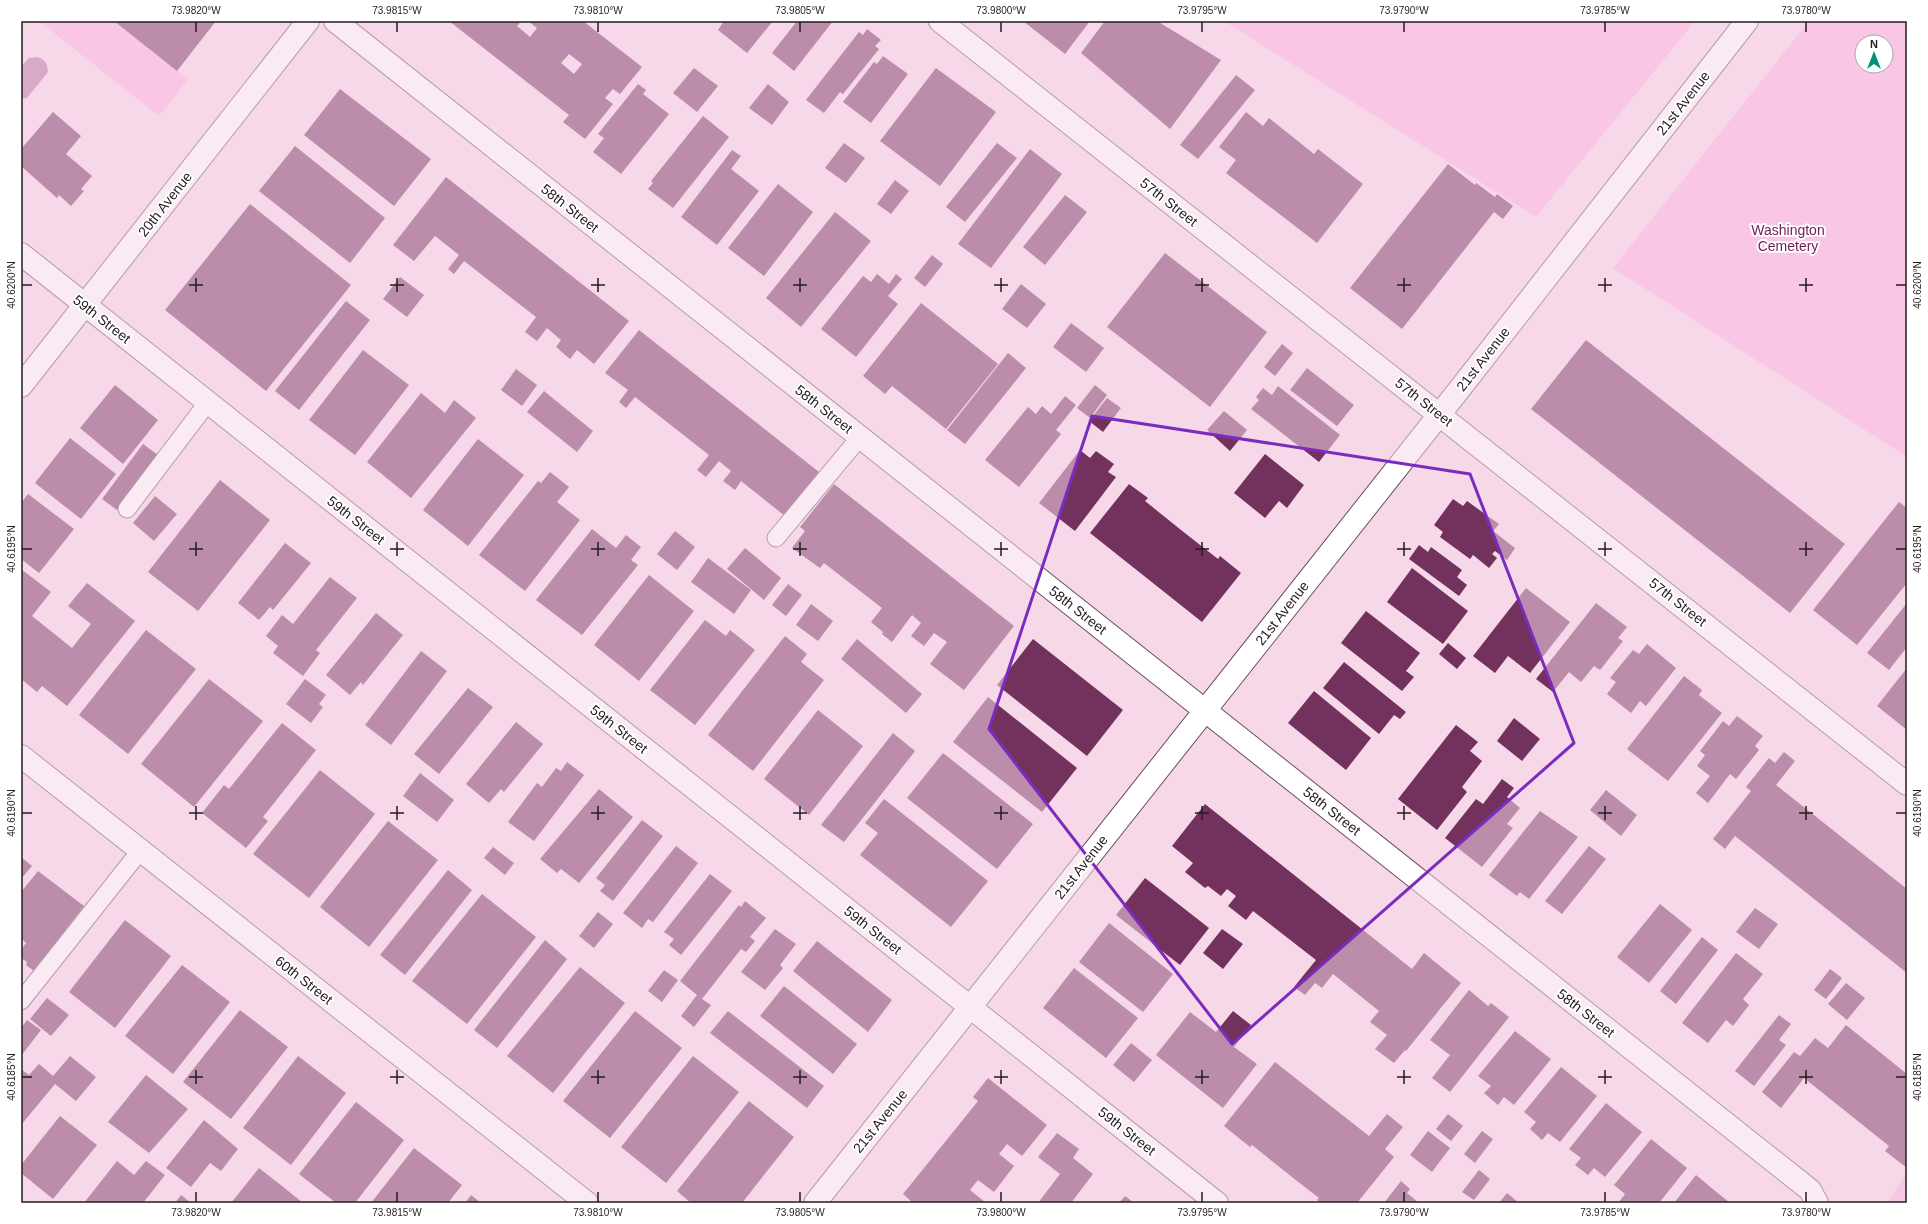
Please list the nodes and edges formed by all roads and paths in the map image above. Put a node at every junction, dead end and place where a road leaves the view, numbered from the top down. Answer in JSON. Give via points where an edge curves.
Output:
{"nodes":[{"id":1,"x":308,"y":21,"type":"edge"},
{"id":2,"x":335,"y":21,"type":"edge"},
{"id":3,"x":940,"y":21,"type":"edge"},
{"id":4,"x":1748,"y":21,"type":"edge"},
{"id":5,"x":21,"y":254,"type":"edge"},
{"id":6,"x":86,"y":305,"type":"junction"},
{"id":7,"x":21,"y":386,"type":"edge"},
{"id":8,"x":208,"y":402,"type":"junction"},
{"id":9,"x":1439,"y":414,"type":"junction"},
{"id":10,"x":860,"y":437,"type":"junction"},
{"id":11,"x":127,"y":509,"type":"dead end"},
{"id":12,"x":776,"y":538,"type":"dead end"},
{"id":13,"x":1204,"y":710,"type":"junction"},
{"id":14,"x":21,"y":756,"type":"edge"},
{"id":15,"x":1907,"y":784,"type":"edge"},
{"id":16,"x":140,"y":851,"type":"junction"},
{"id":17,"x":21,"y":1001,"type":"edge"},
{"id":18,"x":971,"y":1007,"type":"junction"},
{"id":19,"x":587,"y":1203,"type":"edge"},
{"id":20,"x":815,"y":1203,"type":"edge"},
{"id":21,"x":1217,"y":1203,"type":"edge"},
{"id":22,"x":1817,"y":1203,"type":"edge"}],
"edges":[{"from":1,"to":6,"type":"street","name":"20th Avenue"},
{"from":2,"to":10,"type":"street","name":"58th Street"},
{"from":3,"to":9,"type":"street","name":"57th Street"},
{"from":4,"to":9,"type":"street","name":"21st Avenue"},
{"from":5,"to":6,"type":"street","name":"59th Street"},
{"from":6,"to":7,"type":"street","name":"20th Avenue"},
{"from":6,"to":8,"type":"street","name":"59th Street"},
{"from":8,"to":11,"type":"lane"},
{"from":8,"to":18,"type":"street","name":"59th Street"},
{"from":9,"to":13,"type":"street","name":"21st Avenue"},
{"from":9,"to":15,"type":"street","name":"57th Street"},
{"from":10,"to":12,"type":"lane"},
{"from":10,"to":13,"type":"street","name":"58th Street"},
{"from":13,"to":18,"type":"street","name":"21st Avenue"},
{"from":13,"to":22,"type":"street","name":"58th Street","via":[[1810,1190]]},
{"from":14,"to":16,"type":"street","name":"60th Street"},
{"from":16,"to":17,"type":"lane"},
{"from":16,"to":19,"type":"street","name":"60th Street"},
{"from":18,"to":20,"type":"street","name":"21st Avenue"},
{"from":18,"to":21,"type":"street","name":"59th Street"}]}
